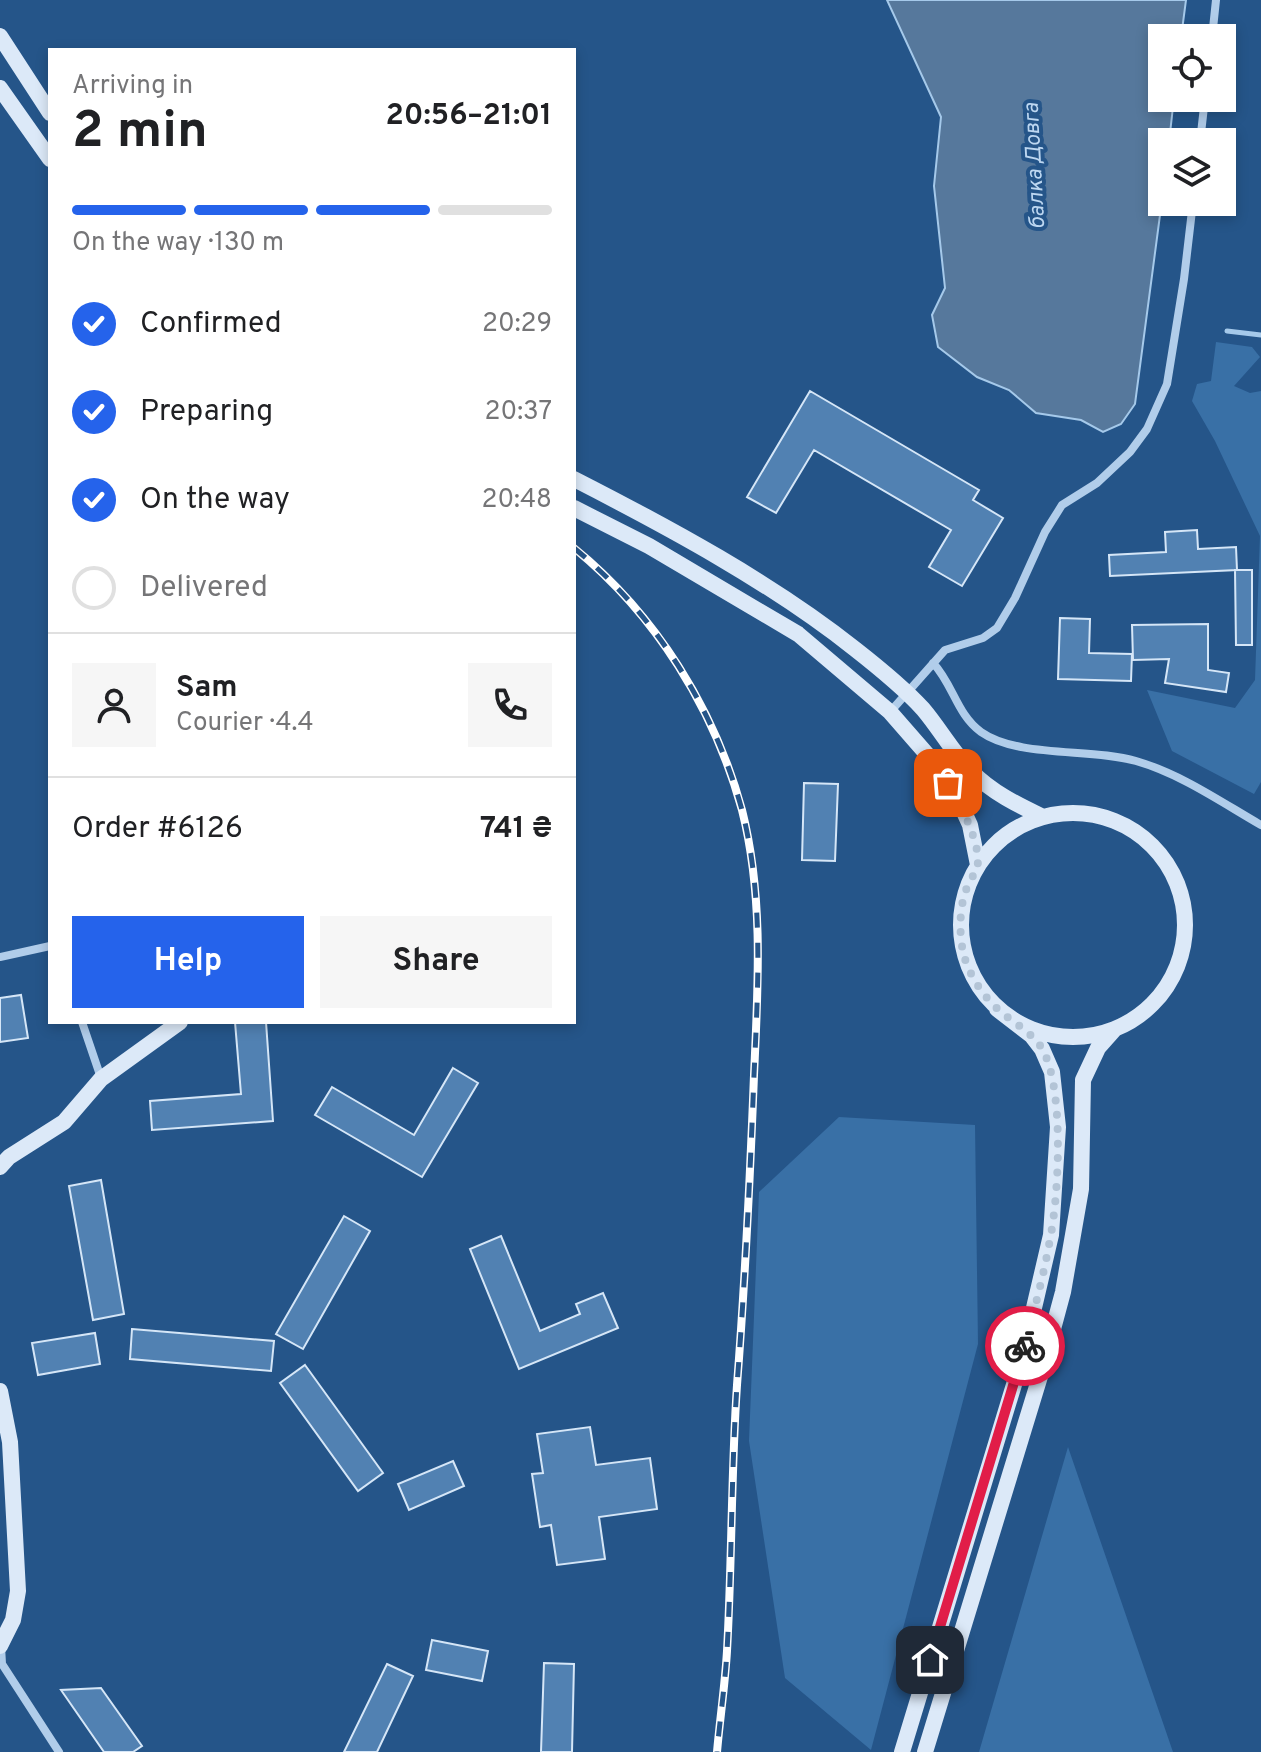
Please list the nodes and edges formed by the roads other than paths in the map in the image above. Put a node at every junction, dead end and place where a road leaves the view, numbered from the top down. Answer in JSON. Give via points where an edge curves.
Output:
{"nodes":[{"id":1,"x":1216,"y":0,"type":"edge"},
{"id":2,"x":1213,"y":24,"type":"edge"},
{"id":3,"x":0,"y":36,"type":"edge"},
{"id":4,"x":0,"y":88,"type":"edge"},
{"id":5,"x":48,"y":110,"type":"edge"},
{"id":6,"x":48,"y":156,"type":"edge"},
{"id":7,"x":1191,"y":216,"type":"edge"},
{"id":8,"x":576,"y":480,"type":"edge"},
{"id":9,"x":576,"y":509,"type":"edge"},
{"id":10,"x":933,"y":663,"type":"junction"},
{"id":11,"x":907,"y":693,"type":"junction"},
{"id":12,"x":890,"y":712,"type":"junction"},
{"id":13,"x":1043,"y":817,"type":"junction"},
{"id":14,"x":1261,"y":825,"type":"edge"},
{"id":15,"x":978,"y":865,"type":"junction"},
{"id":16,"x":48,"y":946,"type":"edge"},
{"id":17,"x":0,"y":957,"type":"edge"},
{"id":18,"x":997,"y":1009,"type":"junction"},
{"id":19,"x":83,"y":1024,"type":"edge"},
{"id":20,"x":177,"y":1024,"type":"edge"},
{"id":21,"x":1114,"y":1030,"type":"junction"},
{"id":22,"x":101,"y":1079,"type":"junction"},
{"id":23,"x":0,"y":1167,"type":"edge"},
{"id":24,"x":0,"y":1391,"type":"edge"},
{"id":25,"x":0,"y":1646,"type":"edge"},
{"id":26,"x":59,"y":1752,"type":"edge"},
{"id":27,"x":902,"y":1752,"type":"edge"},
{"id":28,"x":925,"y":1752,"type":"edge"}],
"edges":[{"from":1,"to":2,"type":"street"},
{"from":3,"to":5,"type":"main road"},
{"from":4,"to":6,"type":"main road"},
{"from":7,"to":10,"type":"street","via":[[1167,384],[1147,429],[1097,483],[1062,505],[997,628],[945,650]]},
{"from":8,"to":11,"type":"main road","via":[[661,524],[806,613]]},
{"from":9,"to":12,"type":"main road","via":[[798,634]]},
{"from":10,"to":11,"type":"street"},
{"from":10,"to":14,"type":"street","via":[[966,719],[983,734],[1053,752],[1155,767]]},
{"from":11,"to":12,"type":"street"},
{"from":11,"to":13,"type":"main road","via":[[972,772],[1010,801]]},
{"from":12,"to":15,"type":"main road","via":[[958,799]]},
{"from":13,"to":15,"type":"main road","via":[[1006,835]]},
{"from":13,"to":21,"type":"main road","via":[[1074,813],[1133,830],[1157,850],[1184,905],[1185,936],[1178,966],[1163,993],[1141,1015]]},
{"from":15,"to":18,"type":"main road","via":[[965,893],[960,925],[964,956],[977,985]]},
{"from":16,"to":17,"type":"street"},
{"from":18,"to":21,"type":"main road","via":[[1052,1036],[1073,1038]]},
{"from":18,"to":27,"type":"main road","via":[[1032,1036],[1047,1060],[1055,1088],[1058,1127],[1051,1235],[1023,1355]]},
{"from":19,"to":22,"type":"street"},
{"from":20,"to":22,"type":"main road"},
{"from":21,"to":28,"type":"main road","via":[[1098,1048],[1083,1080],[1081,1189],[1063,1292]]},
{"from":22,"to":23,"type":"main road","via":[[64,1122]]},
{"from":24,"to":25,"type":"main road","via":[[10,1442],[18,1591],[13,1620]]},
{"from":25,"to":26,"type":"street","via":[[2,1664]]}]}
